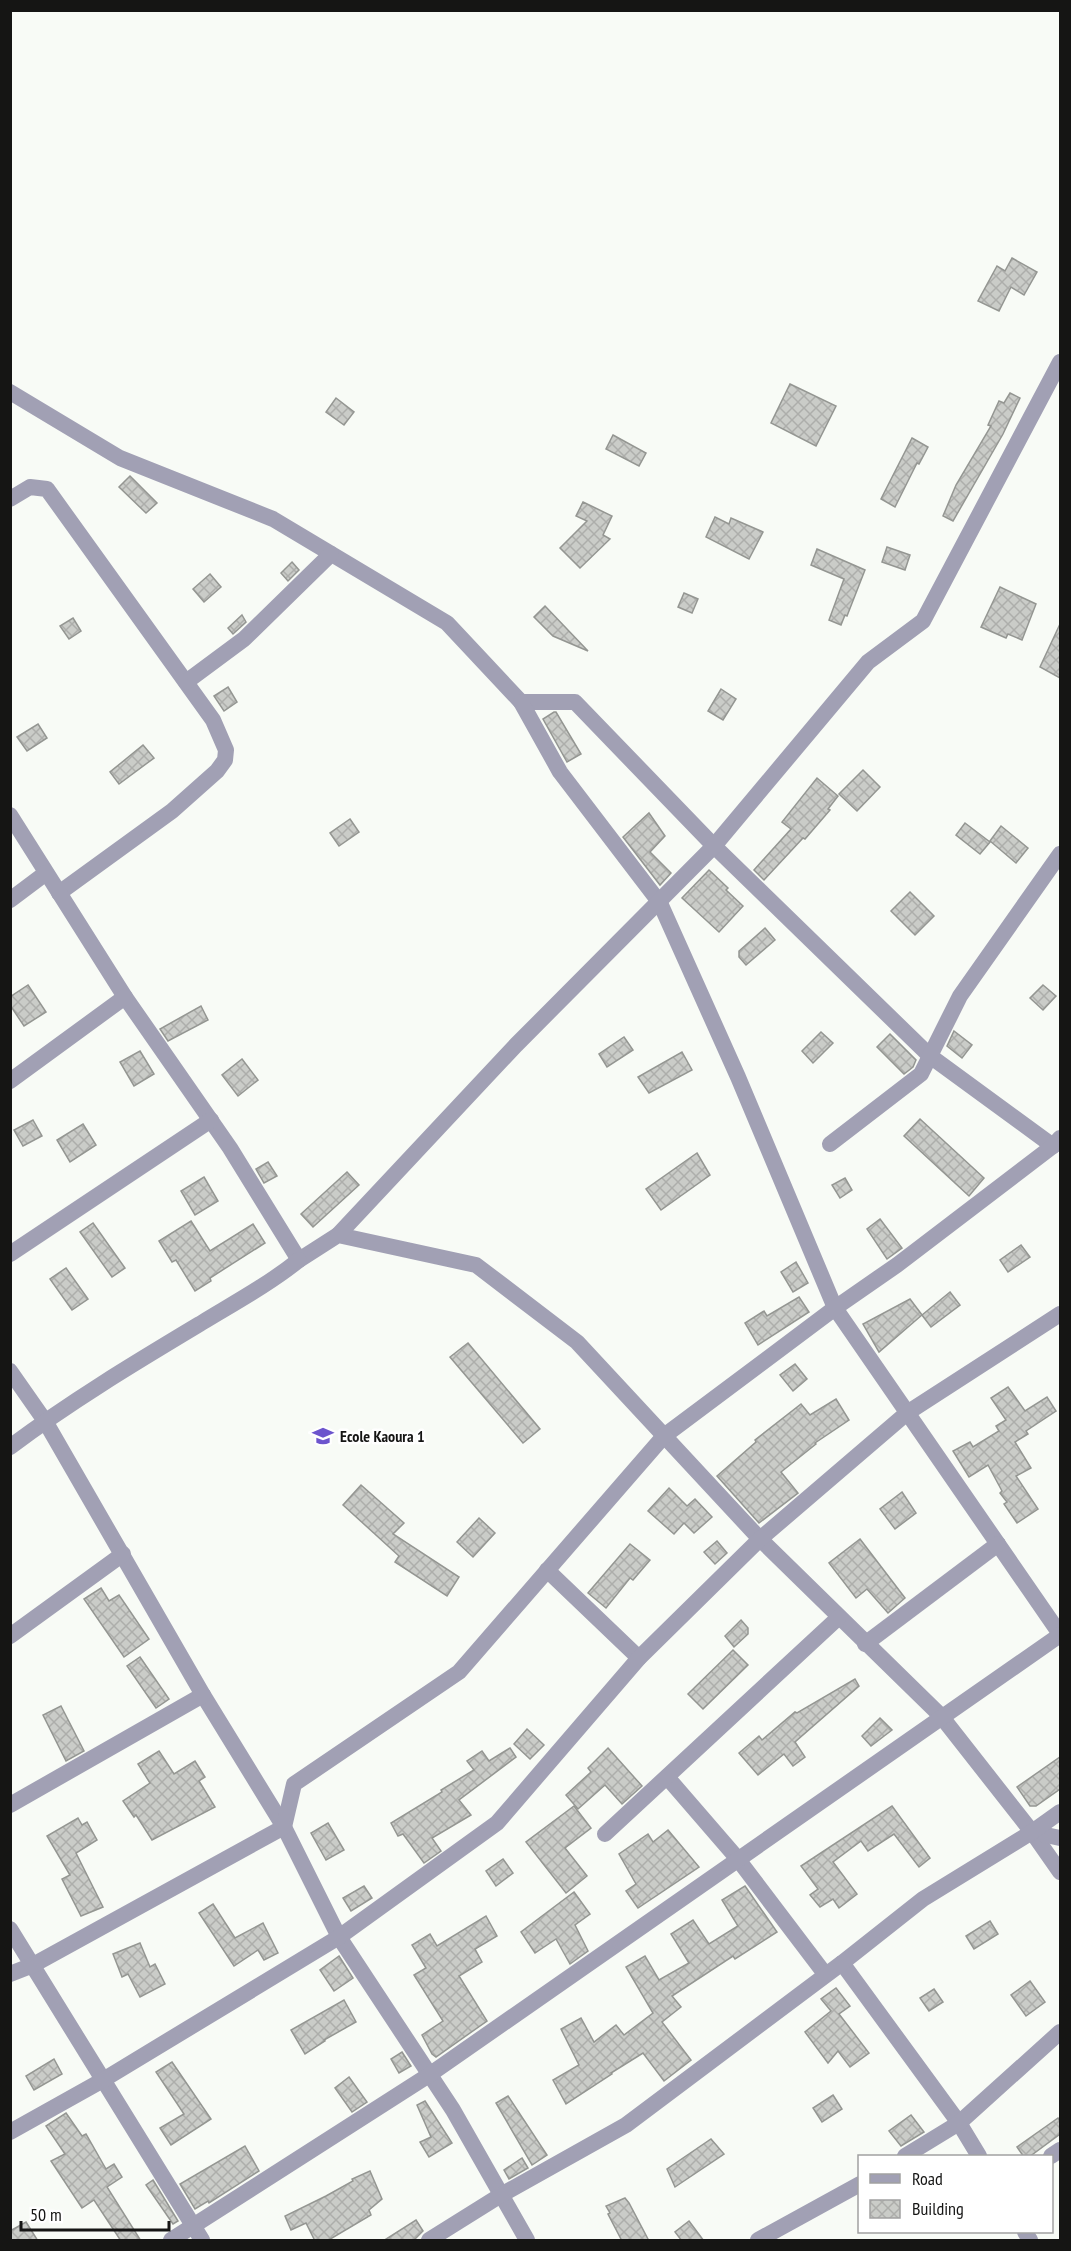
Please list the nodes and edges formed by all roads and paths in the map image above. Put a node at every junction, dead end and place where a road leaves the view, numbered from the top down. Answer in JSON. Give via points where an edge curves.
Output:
{"nodes":[{"id":1,"x":1060,"y":362,"type":"edge"},
{"id":2,"x":10,"y":392,"type":"edge"},
{"id":3,"x":10,"y":499,"type":"edge"},
{"id":4,"x":331,"y":554,"type":"junction"},
{"id":5,"x":186,"y":682,"type":"junction"},
{"id":6,"x":521,"y":702,"type":"junction"},
{"id":7,"x":10,"y":815,"type":"edge"},
{"id":8,"x":714,"y":846,"type":"junction"},
{"id":9,"x":1060,"y":854,"type":"edge"},
{"id":10,"x":46,"y":873,"type":"junction"},
{"id":11,"x":59,"y":893,"type":"junction"},
{"id":12,"x":10,"y":900,"type":"edge"},
{"id":13,"x":660,"y":903,"type":"junction"},
{"id":14,"x":125,"y":997,"type":"junction"},
{"id":15,"x":930,"y":1056,"type":"junction"},
{"id":16,"x":10,"y":1081,"type":"edge"},
{"id":17,"x":211,"y":1120,"type":"junction"},
{"id":18,"x":1057,"y":1142,"type":"edge"},
{"id":19,"x":831,"y":1144,"type":"dead end"},
{"id":20,"x":338,"y":1235,"type":"junction"},
{"id":21,"x":10,"y":1254,"type":"edge"},
{"id":22,"x":299,"y":1260,"type":"junction"},
{"id":23,"x":835,"y":1308,"type":"junction"},
{"id":24,"x":1060,"y":1314,"type":"edge"},
{"id":25,"x":10,"y":1371,"type":"edge"},
{"id":26,"x":907,"y":1413,"type":"junction"},
{"id":27,"x":45,"y":1421,"type":"junction"},
{"id":28,"x":664,"y":1436,"type":"junction"},
{"id":29,"x":10,"y":1447,"type":"edge"},
{"id":30,"x":760,"y":1539,"type":"junction"},
{"id":31,"x":998,"y":1544,"type":"junction"},
{"id":32,"x":123,"y":1554,"type":"junction"},
{"id":33,"x":548,"y":1570,"type":"junction"},
{"id":34,"x":838,"y":1618,"type":"junction"},
{"id":35,"x":1060,"y":1634,"type":"edge"},
{"id":36,"x":10,"y":1636,"type":"edge"},
{"id":37,"x":866,"y":1644,"type":"junction"},
{"id":38,"x":639,"y":1658,"type":"junction"},
{"id":39,"x":203,"y":1695,"type":"junction"},
{"id":40,"x":941,"y":1716,"type":"junction"},
{"id":41,"x":667,"y":1777,"type":"junction"},
{"id":42,"x":10,"y":1805,"type":"edge"},
{"id":43,"x":1060,"y":1812,"type":"edge"},
{"id":44,"x":284,"y":1827,"type":"junction"},
{"id":45,"x":1032,"y":1832,"type":"junction"},
{"id":46,"x":605,"y":1834,"type":"dead end"},
{"id":47,"x":1060,"y":1838,"type":"edge"},
{"id":48,"x":737,"y":1858,"type":"junction"},
{"id":49,"x":1060,"y":1872,"type":"edge"},
{"id":50,"x":10,"y":1929,"type":"edge"},
{"id":51,"x":339,"y":1937,"type":"junction"},
{"id":52,"x":842,"y":1963,"type":"junction"},
{"id":53,"x":33,"y":1965,"type":"junction"},
{"id":54,"x":10,"y":1974,"type":"edge"},
{"id":55,"x":825,"y":1974,"type":"junction"},
{"id":56,"x":1060,"y":2032,"type":"edge"},
{"id":57,"x":429,"y":2075,"type":"junction"},
{"id":58,"x":103,"y":2080,"type":"junction"},
{"id":59,"x":959,"y":2123,"type":"junction"},
{"id":60,"x":10,"y":2132,"type":"edge"},
{"id":61,"x":908,"y":2155,"type":"edge"},
{"id":62,"x":978,"y":2155,"type":"edge"},
{"id":63,"x":858,"y":2185,"type":"edge"},
{"id":64,"x":501,"y":2195,"type":"junction"},
{"id":65,"x":193,"y":2226,"type":"junction"},
{"id":66,"x":171,"y":2241,"type":"edge"},
{"id":67,"x":202,"y":2241,"type":"edge"},
{"id":68,"x":429,"y":2241,"type":"edge"},
{"id":69,"x":528,"y":2241,"type":"edge"},
{"id":70,"x":758,"y":2241,"type":"edge"}],
"edges":[{"from":1,"to":8,"type":"street","via":[[923,621],[867,662]]},
{"from":2,"to":4,"type":"street","via":[[120,458],[273,519]]},
{"from":3,"to":5,"type":"street","via":[[30,486],[47,489]]},
{"from":4,"to":5,"type":"street","via":[[244,639]]},
{"from":4,"to":6,"type":"street","via":[[447,623]]},
{"from":5,"to":11,"type":"street","via":[[213,720],[226,750],[225,760],[172,811]]},
{"from":6,"to":8,"type":"street","via":[[575,702]]},
{"from":6,"to":13,"type":"street","via":[[560,772]]},
{"from":7,"to":10,"type":"street"},
{"from":8,"to":13,"type":"street"},
{"from":8,"to":15,"type":"street"},
{"from":9,"to":15,"type":"street","via":[[960,996]]},
{"from":10,"to":11,"type":"street"},
{"from":10,"to":12,"type":"street"},
{"from":11,"to":14,"type":"street"},
{"from":13,"to":20,"type":"street","via":[[516,1045]]},
{"from":13,"to":23,"type":"street"},
{"from":14,"to":16,"type":"street"},
{"from":14,"to":17,"type":"street"},
{"from":15,"to":18,"type":"street"},
{"from":15,"to":19,"type":"street","via":[[921,1074]]},
{"from":17,"to":21,"type":"street"},
{"from":17,"to":22,"type":"street"},
{"from":18,"to":23,"type":"street"},
{"from":20,"to":22,"type":"street"},
{"from":20,"to":28,"type":"street","via":[[476,1265],[577,1342]]},
{"from":22,"to":27,"type":"street","via":[[273,1281]]},
{"from":23,"to":26,"type":"street"},
{"from":23,"to":28,"type":"street"},
{"from":24,"to":26,"type":"street"},
{"from":25,"to":27,"type":"street"},
{"from":26,"to":30,"type":"street"},
{"from":26,"to":31,"type":"street"},
{"from":27,"to":29,"type":"street"},
{"from":27,"to":32,"type":"street"},
{"from":28,"to":30,"type":"street"},
{"from":28,"to":33,"type":"street"},
{"from":30,"to":34,"type":"street"},
{"from":30,"to":38,"type":"street"},
{"from":31,"to":35,"type":"street"},
{"from":31,"to":37,"type":"street"},
{"from":32,"to":36,"type":"street"},
{"from":32,"to":39,"type":"street"},
{"from":33,"to":38,"type":"street"},
{"from":33,"to":44,"type":"street","via":[[459,1672],[294,1784]]},
{"from":34,"to":37,"type":"street"},
{"from":34,"to":41,"type":"street"},
{"from":35,"to":40,"type":"street"},
{"from":37,"to":40,"type":"street"},
{"from":38,"to":51,"type":"street","via":[[497,1823]]},
{"from":39,"to":42,"type":"street"},
{"from":39,"to":44,"type":"street"},
{"from":40,"to":45,"type":"street"},
{"from":40,"to":48,"type":"street"},
{"from":41,"to":46,"type":"street"},
{"from":41,"to":48,"type":"street"},
{"from":43,"to":45,"type":"street"},
{"from":44,"to":51,"type":"street"},
{"from":44,"to":53,"type":"street"},
{"from":45,"to":47,"type":"street"},
{"from":45,"to":49,"type":"street"},
{"from":45,"to":52,"type":"street","via":[[923,1899]]},
{"from":48,"to":55,"type":"street"},
{"from":48,"to":57,"type":"street"},
{"from":50,"to":53,"type":"street"},
{"from":51,"to":57,"type":"street"},
{"from":51,"to":58,"type":"street"},
{"from":52,"to":55,"type":"street"},
{"from":52,"to":59,"type":"street"},
{"from":53,"to":54,"type":"street"},
{"from":53,"to":58,"type":"street"},
{"from":55,"to":64,"type":"street","via":[[626,2125]]},
{"from":56,"to":59,"type":"street"},
{"from":57,"to":64,"type":"street"},
{"from":57,"to":65,"type":"street"},
{"from":58,"to":60,"type":"street"},
{"from":58,"to":65,"type":"street"},
{"from":59,"to":61,"type":"street"},
{"from":59,"to":62,"type":"street"},
{"from":63,"to":70,"type":"street"},
{"from":64,"to":68,"type":"street"},
{"from":64,"to":69,"type":"street"},
{"from":65,"to":66,"type":"street"},
{"from":65,"to":67,"type":"street"}]}
